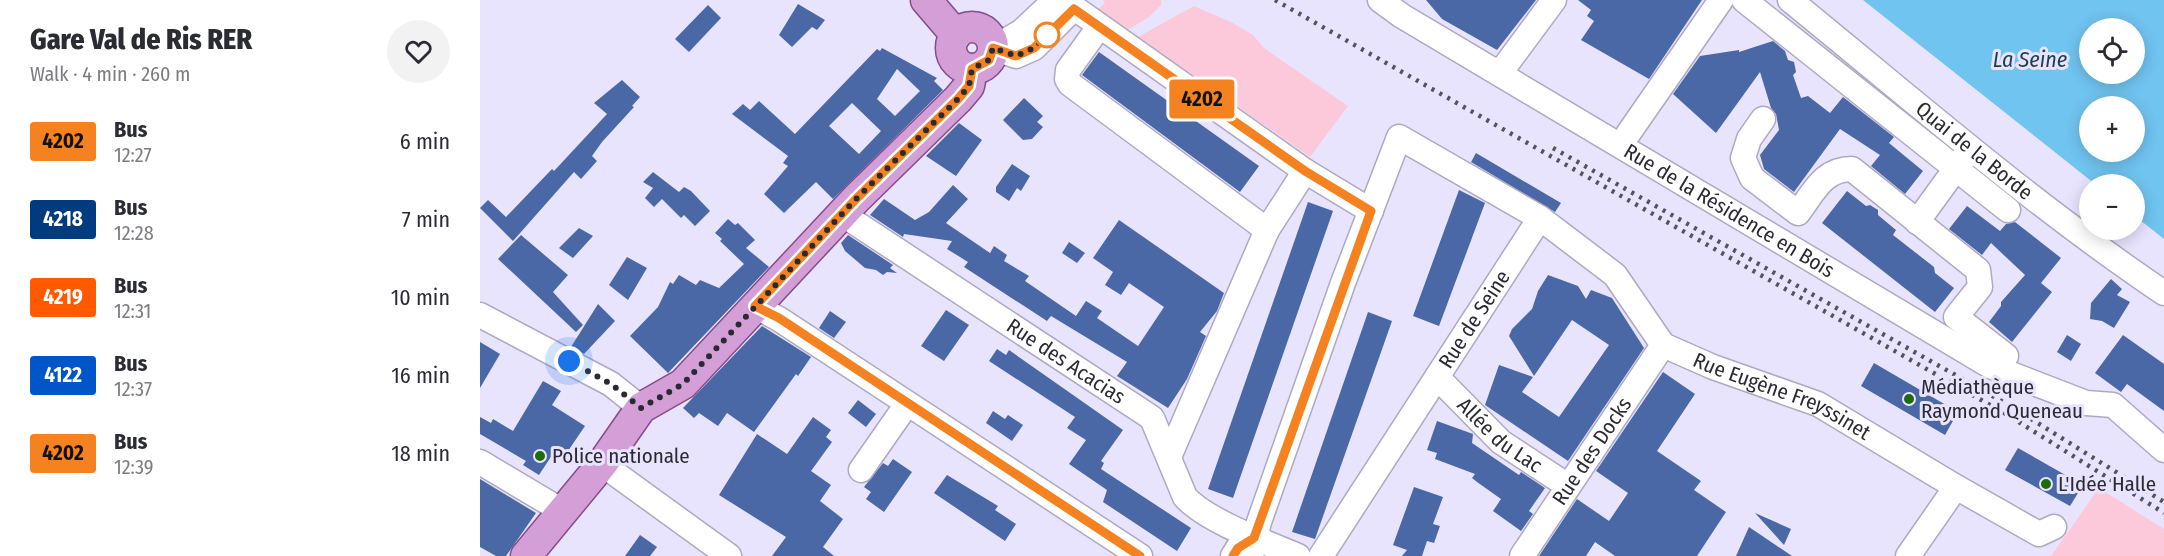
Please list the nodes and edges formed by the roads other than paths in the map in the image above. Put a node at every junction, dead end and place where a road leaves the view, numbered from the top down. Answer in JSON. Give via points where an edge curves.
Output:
{"nodes":[{"id":1,"x":926,"y":0,"type":"edge"},
{"id":2,"x":1380,"y":0,"type":"edge"},
{"id":3,"x":1554,"y":0,"type":"edge"},
{"id":4,"x":1721,"y":0,"type":"edge"},
{"id":5,"x":1744,"y":0,"type":"edge"},
{"id":6,"x":1790,"y":0,"type":"edge"},
{"id":7,"x":1064,"y":5,"type":"edge"},
{"id":8,"x":1099,"y":27,"type":"junction"},
{"id":9,"x":983,"y":58,"type":"junction"},
{"id":10,"x":1500,"y":73,"type":"junction"},
{"id":11,"x":1763,"y":119,"type":"dead end"},
{"id":12,"x":1628,"y":134,"type":"dead end"},
{"id":13,"x":1971,"y":148,"type":"junction"},
{"id":14,"x":1956,"y":169,"type":"junction"},
{"id":15,"x":1305,"y":171,"type":"junction"},
{"id":16,"x":2008,"y":210,"type":"dead end"},
{"id":17,"x":1371,"y":211,"type":"junction"},
{"id":18,"x":1798,"y":213,"type":"junction"},
{"id":19,"x":842,"y":214,"type":"junction"},
{"id":20,"x":1540,"y":218,"type":"junction"},
{"id":21,"x":1917,"y":222,"type":"junction"},
{"id":22,"x":1267,"y":230,"type":"junction"},
{"id":23,"x":2164,"y":293,"type":"edge"},
{"id":24,"x":755,"y":306,"type":"junction"},
{"id":25,"x":480,"y":315,"type":"edge"},
{"id":26,"x":1956,"y":317,"type":"junction"},
{"id":27,"x":1663,"y":345,"type":"junction"},
{"id":28,"x":2006,"y":356,"type":"dead end"},
{"id":29,"x":1437,"y":377,"type":"junction"},
{"id":30,"x":907,"y":404,"type":"junction"},
{"id":31,"x":641,"y":408,"type":"junction"},
{"id":32,"x":2164,"y":450,"type":"edge"},
{"id":33,"x":1169,"y":457,"type":"junction"},
{"id":34,"x":480,"y":462,"type":"edge"},
{"id":35,"x":602,"y":464,"type":"junction"},
{"id":36,"x":861,"y":470,"type":"dead end"},
{"id":37,"x":1568,"y":486,"type":"junction"},
{"id":38,"x":1956,"y":487,"type":"junction"},
{"id":39,"x":564,"y":512,"type":"junction"},
{"id":40,"x":2054,"y":527,"type":"dead end"},
{"id":41,"x":1253,"y":547,"type":"edge"},
{"id":42,"x":526,"y":556,"type":"edge"},
{"id":43,"x":729,"y":556,"type":"edge"},
{"id":44,"x":1140,"y":556,"type":"edge"},
{"id":45,"x":1233,"y":556,"type":"edge"},
{"id":46,"x":1298,"y":556,"type":"edge"},
{"id":47,"x":1321,"y":556,"type":"edge"},
{"id":48,"x":1522,"y":556,"type":"edge"},
{"id":49,"x":1908,"y":556,"type":"edge"}],
"edges":[{"from":1,"to":9,"type":"main road","via":[[956,35],[966,28],[979,28],[989,36]]},
{"from":2,"to":10,"type":"street","name":"Rue de la Résidence en Bois"},
{"from":3,"to":10,"type":"street"},
{"from":4,"to":12,"type":"street"},
{"from":5,"to":14,"type":"street"},
{"from":6,"to":13,"type":"street","name":"Quai de la Borde"},
{"from":7,"to":8,"type":"street"},
{"from":7,"to":9,"type":"street"},
{"from":8,"to":15,"type":"street"},
{"from":8,"to":22,"type":"street","via":[[1068,70],[1070,84]]},
{"from":9,"to":19,"type":"main road","via":[[958,99]]},
{"from":10,"to":32,"type":"street","name":"Rue de la Résidence en Bois","via":[[1990,366],[2086,403],[2113,405]]},
{"from":11,"to":18,"type":"street","via":[[1749,139],[1743,158],[1752,178]]},
{"from":13,"to":14,"type":"street"},
{"from":13,"to":23,"type":"street","name":"Quai de la Borde","via":[[2115,260]]},
{"from":14,"to":16,"type":"street"},
{"from":14,"to":21,"type":"street"},
{"from":15,"to":17,"type":"street"},
{"from":15,"to":22,"type":"street"},
{"from":17,"to":20,"type":"street","via":[[1399,137]]},
{"from":17,"to":41,"type":"street"},
{"from":18,"to":21,"type":"street","via":[[1828,174],[1852,169]]},
{"from":18,"to":26,"type":"street","via":[[1787,231],[1939,327]]},
{"from":19,"to":24,"type":"main road"},
{"from":19,"to":33,"type":"street","name":"Rue des Acacias","via":[[1152,418]]},
{"from":20,"to":27,"type":"street","via":[[1615,275]]},
{"from":20,"to":29,"type":"street","name":"Rue de Seine"},
{"from":21,"to":26,"type":"street","via":[[1978,270],[1980,287]]},
{"from":22,"to":33,"type":"street"},
{"from":24,"to":30,"type":"street"},
{"from":24,"to":31,"type":"main road","via":[[683,384]]},
{"from":25,"to":31,"type":"street","via":[[611,384]]},
{"from":26,"to":28,"type":"street"},
{"from":27,"to":37,"type":"street","name":"Rue des Docks"},
{"from":27,"to":38,"type":"street","name":"Rue Eugène Freyssinet","via":[[1713,368],[1818,404]]},
{"from":29,"to":37,"type":"street","name":"Allée du Lac","via":[[1501,442]]},
{"from":29,"to":47,"type":"street","name":"Rue de Seine"},
{"from":30,"to":36,"type":"street"},
{"from":30,"to":44,"type":"street"},
{"from":31,"to":35,"type":"main road"},
{"from":33,"to":41,"type":"street","name":"Rue des Acacias","via":[[1185,497],[1193,506]]},
{"from":34,"to":39,"type":"street"},
{"from":35,"to":39,"type":"main road"},
{"from":35,"to":43,"type":"street"},
{"from":37,"to":48,"type":"street","name":"Rue des Docks"},
{"from":38,"to":40,"type":"street","name":"Rue Eugène Freyssinet","via":[[2039,534]]},
{"from":38,"to":49,"type":"street"},
{"from":39,"to":42,"type":"main road"},
{"from":41,"to":45,"type":"street","via":[[1238,548]]},
{"from":41,"to":46,"type":"street"}]}
